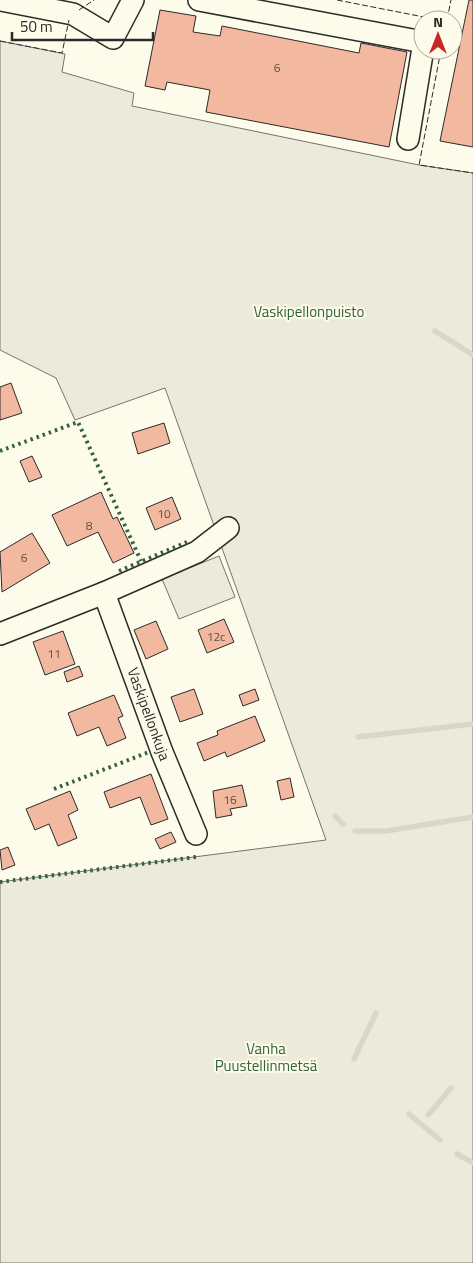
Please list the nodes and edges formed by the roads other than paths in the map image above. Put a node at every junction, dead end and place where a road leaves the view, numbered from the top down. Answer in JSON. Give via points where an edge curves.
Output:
{"nodes":[{"id":1,"x":1,"y":0,"type":"edge"},
{"id":2,"x":133,"y":0,"type":"edge"},
{"id":3,"x":199,"y":0,"type":"edge"},
{"id":4,"x":30,"y":3,"type":"edge"},
{"id":5,"x":413,"y":40,"type":"edge"},
{"id":6,"x":421,"y":60,"type":"edge"},
{"id":7,"x":408,"y":139,"type":"dead end"},
{"id":8,"x":228,"y":528,"type":"dead end"},
{"id":9,"x":104,"y":593,"type":"junction"},
{"id":10,"x":0,"y":634,"type":"edge"},
{"id":11,"x":196,"y":834,"type":"dead end"}],
"edges":[{"from":1,"to":4,"type":"street"},
{"from":2,"to":4,"type":"street","via":[[113,38],[73,14]]},
{"from":3,"to":5,"type":"street"},
{"from":6,"to":7,"type":"street"},
{"from":8,"to":9,"type":"street","via":[[197,552]]},
{"from":9,"to":10,"type":"street"},
{"from":9,"to":11,"type":"street","name":"Vaskipellonkuja","via":[[162,752]]}]}
